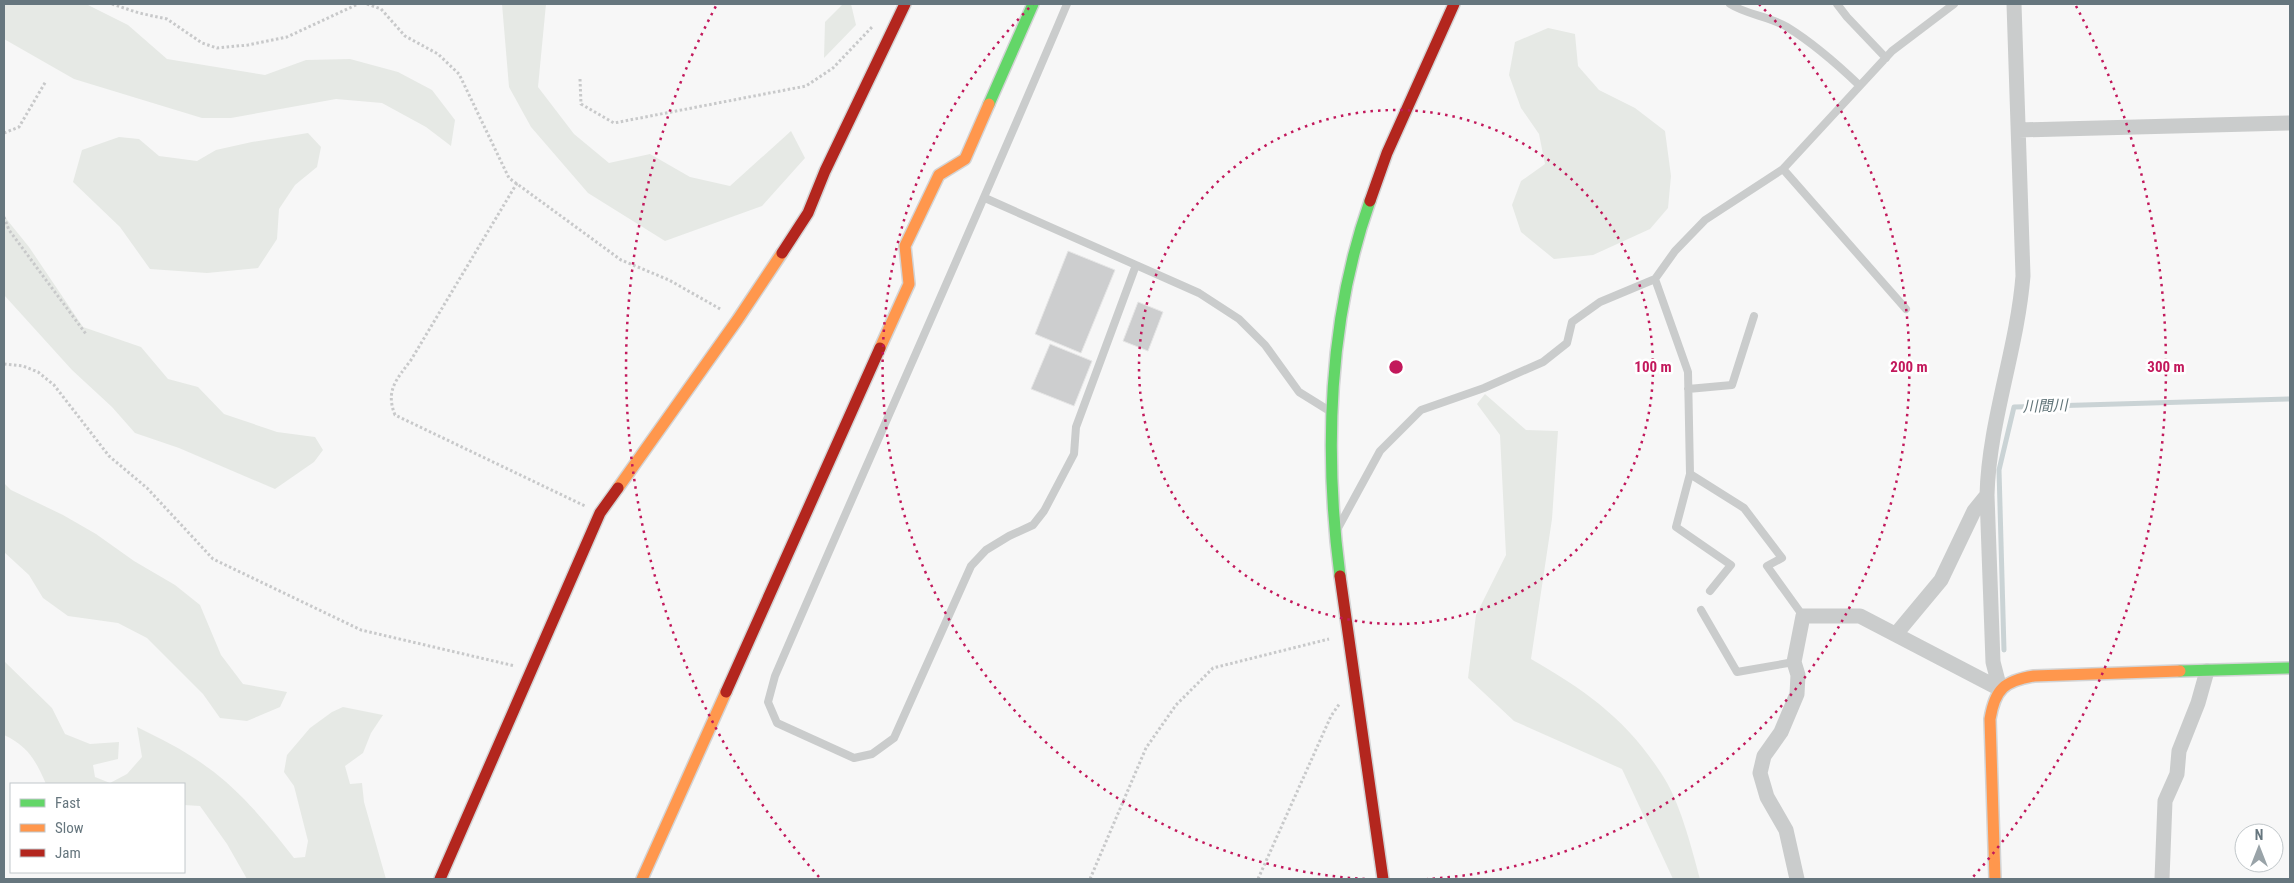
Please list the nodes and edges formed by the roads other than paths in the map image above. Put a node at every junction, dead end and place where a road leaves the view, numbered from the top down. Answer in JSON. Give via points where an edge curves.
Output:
{"nodes":[{"id":1,"x":905,"y":4,"type":"edge"},
{"id":2,"x":1033,"y":4,"type":"edge"},
{"id":3,"x":1067,"y":4,"type":"edge"},
{"id":4,"x":1454,"y":4,"type":"edge"},
{"id":5,"x":1730,"y":4,"type":"edge"},
{"id":6,"x":1837,"y":4,"type":"edge"},
{"id":7,"x":1954,"y":4,"type":"edge"},
{"id":8,"x":2014,"y":4,"type":"edge"},
{"id":9,"x":1886,"y":58,"type":"junction"},
{"id":10,"x":1859,"y":85,"type":"junction"},
{"id":11,"x":2290,"y":123,"type":"edge"},
{"id":12,"x":2018,"y":130,"type":"junction"},
{"id":13,"x":1783,"y":169,"type":"junction"},
{"id":14,"x":985,"y":198,"type":"junction"},
{"id":15,"x":1136,"y":265,"type":"junction"},
{"id":16,"x":1655,"y":279,"type":"junction"},
{"id":17,"x":1906,"y":309,"type":"dead end"},
{"id":18,"x":1754,"y":316,"type":"dead end"},
{"id":19,"x":1688,"y":389,"type":"junction"},
{"id":20,"x":1330,"y":412,"type":"junction"},
{"id":21,"x":1690,"y":474,"type":"junction"},
{"id":22,"x":1987,"y":495,"type":"junction"},
{"id":23,"x":1334,"y":533,"type":"junction"},
{"id":24,"x":1710,"y":591,"type":"dead end"},
{"id":25,"x":1701,"y":610,"type":"dead end"},
{"id":26,"x":1802,"y":616,"type":"junction"},
{"id":27,"x":1896,"y":634,"type":"junction"},
{"id":28,"x":1794,"y":662,"type":"junction"},
{"id":29,"x":2290,"y":668,"type":"edge"},
{"id":30,"x":2207,"y":671,"type":"junction"},
{"id":31,"x":2000,"y":689,"type":"junction"},
{"id":32,"x":440,"y":879,"type":"edge"},
{"id":33,"x":642,"y":879,"type":"edge"},
{"id":34,"x":1383,"y":879,"type":"edge"},
{"id":35,"x":1797,"y":879,"type":"edge"},
{"id":36,"x":1995,"y":879,"type":"edge"},
{"id":37,"x":2162,"y":879,"type":"edge"}],
"edges":[{"from":1,"to":32,"type":"street","via":[[808,213],[738,319],[600,514]]},
{"from":2,"to":33,"type":"street","via":[[964,159],[939,175],[905,246],[909,284]]},
{"from":3,"to":14,"type":"lane"},
{"from":4,"to":20,"type":"street","via":[[1387,153],[1362,223],[1345,292]]},
{"from":5,"to":10,"type":"lane","via":[[1786,26],[1831,59]]},
{"from":6,"to":9,"type":"lane"},
{"from":7,"to":9,"type":"lane"},
{"from":8,"to":12,"type":"street"},
{"from":9,"to":10,"type":"lane"},
{"from":10,"to":13,"type":"lane"},
{"from":11,"to":12,"type":"street"},
{"from":12,"to":22,"type":"street","via":[[2022,291],[1988,468]]},
{"from":13,"to":16,"type":"lane","via":[[1705,220],[1675,251]]},
{"from":13,"to":17,"type":"lane"},
{"from":14,"to":15,"type":"lane"},
{"from":14,"to":15,"type":"lane","via":[[882,427],[775,676],[768,702],[777,723],[854,758],[872,754],[894,738],[971,566],[986,550],[1033,525],[1044,511],[1074,454],[1076,427]]},
{"from":15,"to":20,"type":"lane","via":[[1198,293],[1239,319],[1265,345],[1299,392]]},
{"from":16,"to":19,"type":"lane","via":[[1688,372]]},
{"from":16,"to":23,"type":"lane","via":[[1600,302],[1572,322],[1567,343],[1543,362],[1484,388],[1421,410],[1380,451]]},
{"from":18,"to":19,"type":"lane","via":[[1732,385]]},
{"from":19,"to":21,"type":"lane"},
{"from":20,"to":23,"type":"street"},
{"from":21,"to":24,"type":"lane","via":[[1676,527],[1731,565]]},
{"from":21,"to":26,"type":"lane","via":[[1744,508],[1782,558],[1767,566]]},
{"from":22,"to":27,"type":"street","via":[[1974,511],[1941,580]]},
{"from":22,"to":31,"type":"street","via":[[1993,662]]},
{"from":23,"to":34,"type":"street"},
{"from":25,"to":28,"type":"lane","via":[[1737,672]]},
{"from":26,"to":27,"type":"street","via":[[1860,616]]},
{"from":26,"to":28,"type":"street"},
{"from":27,"to":31,"type":"street"},
{"from":28,"to":35,"type":"street","via":[[1798,675],[1797,694],[1781,732],[1764,756],[1760,774],[1767,797],[1786,830]]},
{"from":29,"to":30,"type":"street"},
{"from":30,"to":31,"type":"street","via":[[2034,676],[2009,681]]},
{"from":30,"to":37,"type":"street","via":[[2179,751],[2177,774],[2165,801]]},
{"from":31,"to":36,"type":"street","via":[[1990,719]]}]}
